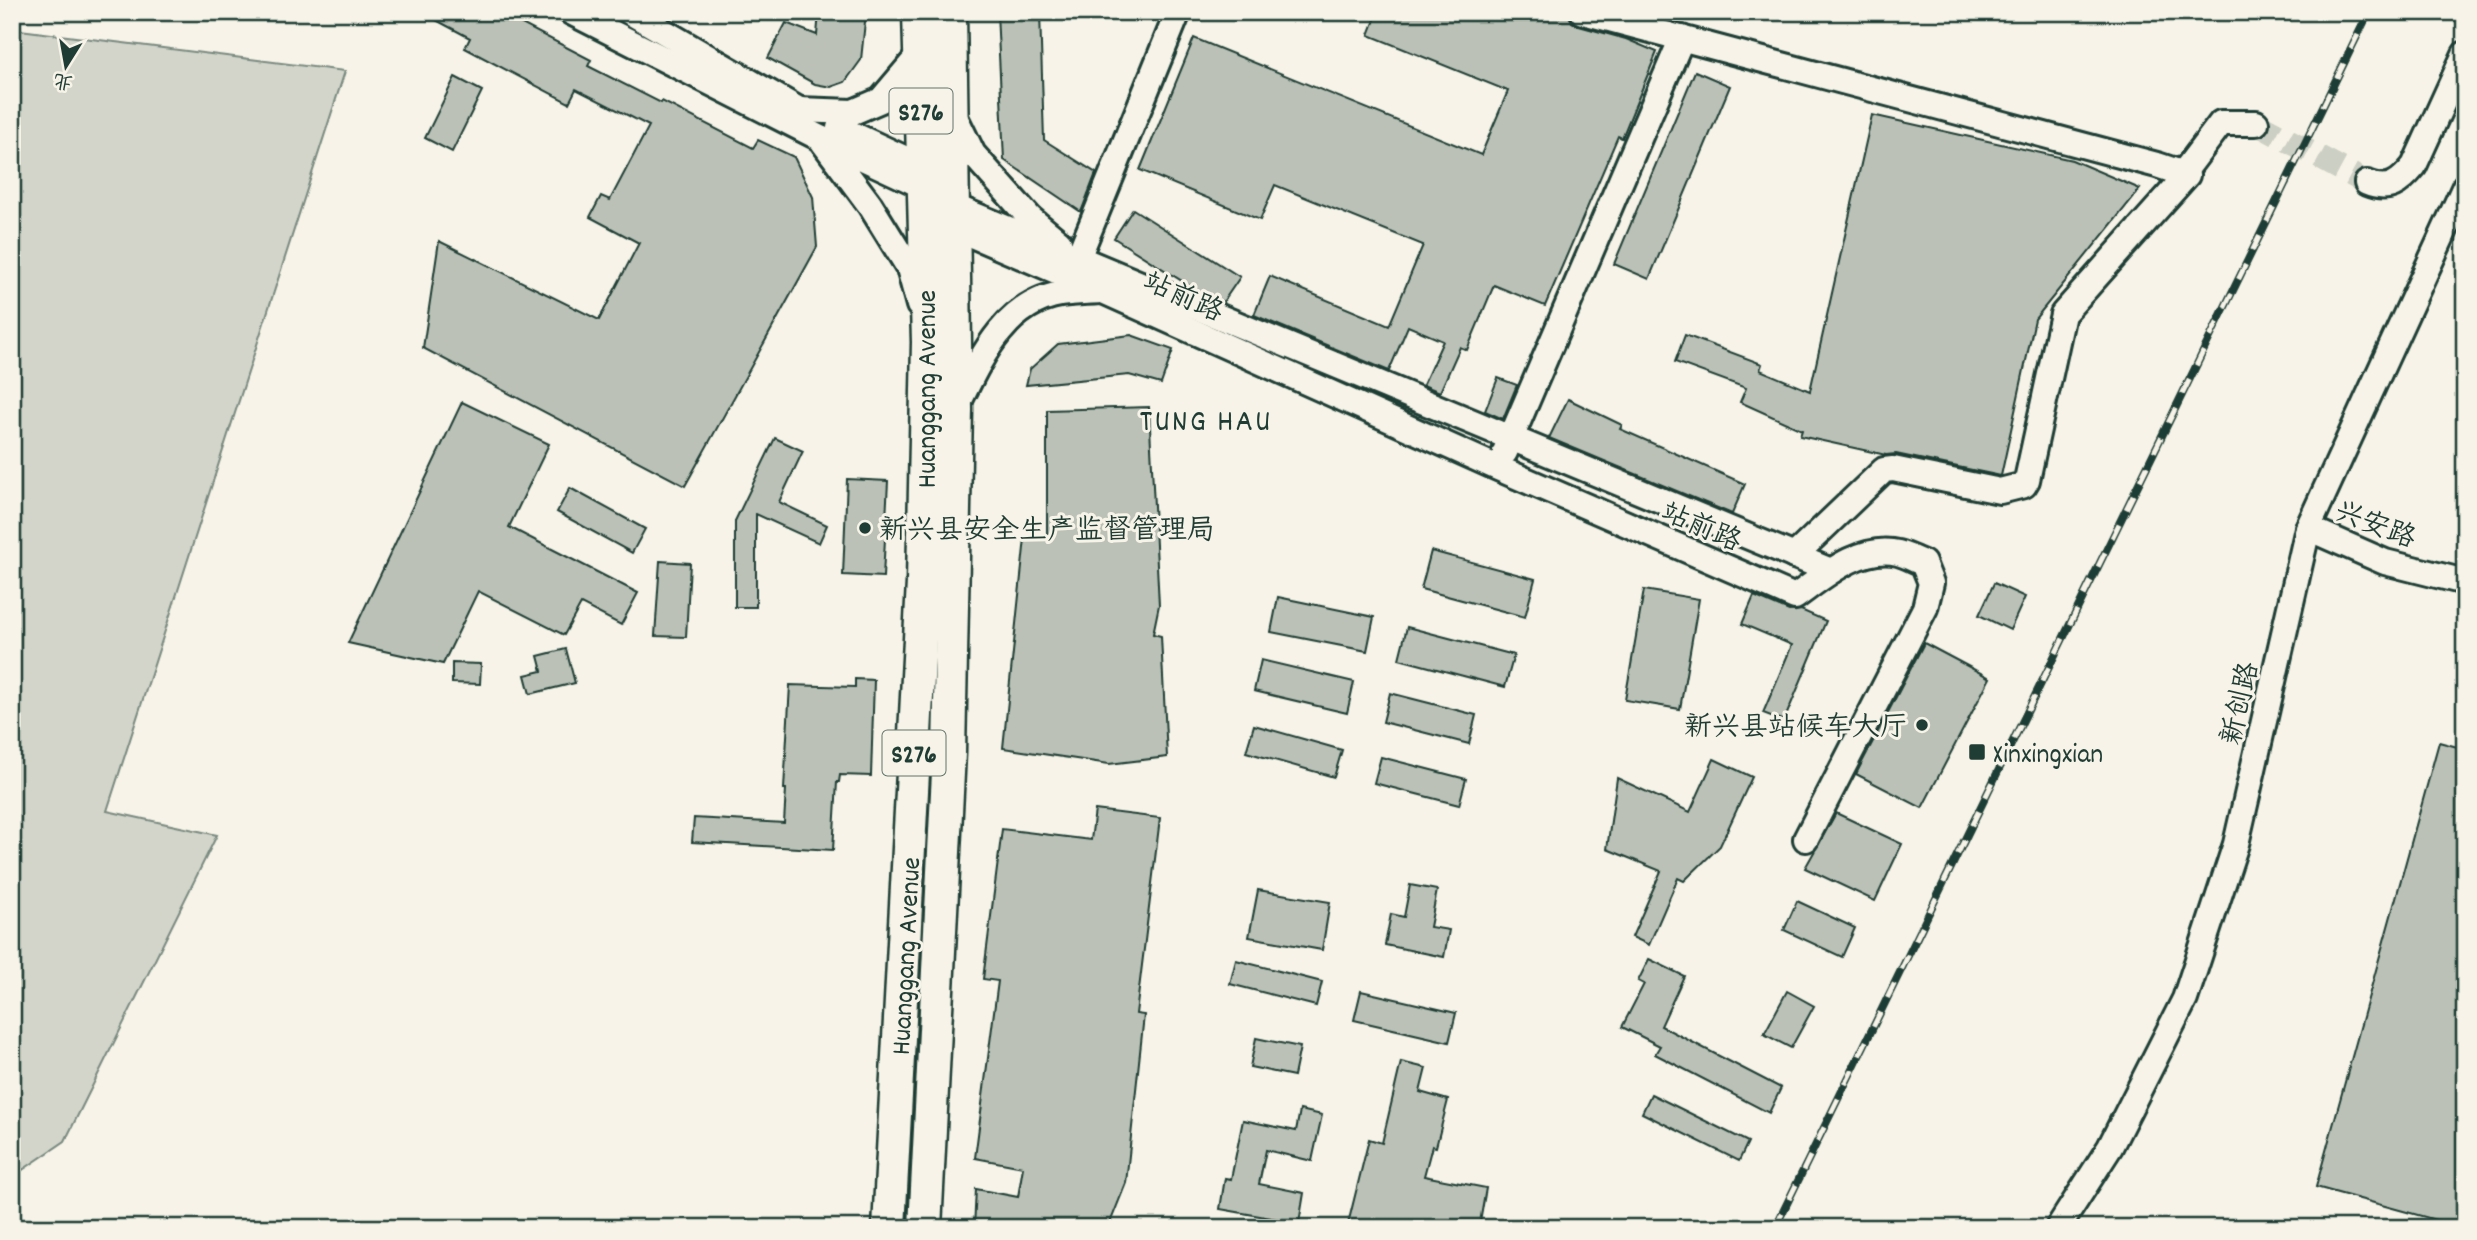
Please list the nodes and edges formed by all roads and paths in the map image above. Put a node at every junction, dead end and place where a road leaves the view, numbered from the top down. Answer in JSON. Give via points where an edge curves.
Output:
{"nodes":[{"id":1,"x":571,"y":12,"type":"edge"},
{"id":2,"x":630,"y":12,"type":"edge"},
{"id":3,"x":919,"y":12,"type":"edge"},
{"id":4,"x":950,"y":12,"type":"edge"},
{"id":5,"x":1178,"y":12,"type":"edge"},
{"id":6,"x":1583,"y":12,"type":"edge"},
{"id":7,"x":1682,"y":38,"type":"junction"},
{"id":8,"x":920,"y":54,"type":"junction"},
{"id":9,"x":2465,"y":54,"type":"edge"},
{"id":10,"x":799,"y":110,"type":"junction"},
{"id":11,"x":952,"y":110,"type":"junction"},
{"id":12,"x":2256,"y":123,"type":"tunnel mouth"},
{"id":13,"x":820,"y":138,"type":"junction"},
{"id":14,"x":2184,"y":173,"type":"junction"},
{"id":15,"x":923,"y":177,"type":"junction"},
{"id":16,"x":2367,"y":183,"type":"tunnel mouth"},
{"id":17,"x":2465,"y":186,"type":"edge"},
{"id":18,"x":953,"y":216,"type":"junction"},
{"id":19,"x":1078,"y":258,"type":"junction"},
{"id":20,"x":1103,"y":291,"type":"junction"},
{"id":21,"x":928,"y":342,"type":"junction"},
{"id":22,"x":956,"y":410,"type":"junction"},
{"id":23,"x":1511,"y":438,"type":"junction"},
{"id":24,"x":1498,"y":468,"type":"junction"},
{"id":25,"x":2308,"y":528,"type":"junction"},
{"id":26,"x":1794,"y":556,"type":"junction"},
{"id":27,"x":1831,"y":571,"type":"junction"},
{"id":28,"x":2465,"y":582,"type":"edge"},
{"id":29,"x":1806,"y":839,"type":"dead end"},
{"id":30,"x":893,"y":1164,"type":"junction"},
{"id":31,"x":928,"y":1167,"type":"junction"},
{"id":32,"x":889,"y":1228,"type":"edge"},
{"id":33,"x":925,"y":1228,"type":"edge"},
{"id":34,"x":2058,"y":1228,"type":"edge"}],
"edges":[{"from":1,"to":13,"type":"street"},
{"from":2,"to":10,"type":"street"},
{"from":3,"to":8,"type":"main road","name":"Huanggang Avenue","number":"S276"},
{"from":4,"to":11,"type":"main road","name":"Huanggang Avenue","number":"S276"},
{"from":5,"to":19,"type":"street"},
{"from":6,"to":7,"type":"street"},
{"from":7,"to":14,"type":"street"},
{"from":7,"to":23,"type":"street"},
{"from":8,"to":10,"type":"street","via":[[881,100],[853,112]]},
{"from":8,"to":15,"type":"main road","name":"Huanggang Avenue","number":"S276"},
{"from":9,"to":16,"type":"street","via":[[2414,166],[2402,181],[2379,188]]},
{"from":10,"to":15,"type":"street"},
{"from":11,"to":18,"type":"main road","name":"Huanggang Avenue","number":"S276"},
{"from":11,"to":19,"type":"street","via":[[973,154],[1030,218]]},
{"from":12,"to":14,"type":"street","via":[[2221,123]]},
{"from":13,"to":15,"type":"street"},
{"from":13,"to":21,"type":"street","via":[[909,268]]},
{"from":14,"to":26,"type":"street","via":[[2185,179],[2063,314],[2024,485],[2000,491],[1884,470]]},
{"from":15,"to":18,"type":"street"},
{"from":15,"to":21,"type":"main road","name":"Huanggang Avenue","number":"S276"},
{"from":17,"to":25,"type":"street","name":"新创路"},
{"from":18,"to":19,"type":"street","name":"站前路"},
{"from":18,"to":20,"type":"street","name":"站前路"},
{"from":18,"to":22,"type":"main road","name":"Huanggang Avenue","number":"S276"},
{"from":19,"to":23,"type":"street","name":"站前路"},
{"from":20,"to":22,"type":"street","via":[[1059,294],[1018,314],[983,354]]},
{"from":20,"to":24,"type":"street","name":"站前路"},
{"from":21,"to":30,"type":"main road","name":"Huanggang Avenue","number":"S276","via":[[923,582]]},
{"from":22,"to":31,"type":"main road","name":"Huanggang Avenue","number":"S276","via":[[949,754]]},
{"from":23,"to":24,"type":"street"},
{"from":23,"to":26,"type":"street","name":"站前路"},
{"from":24,"to":27,"type":"street","name":"站前路","via":[[1795,597]]},
{"from":25,"to":28,"type":"street","name":"兴安路","via":[[2385,562]]},
{"from":25,"to":34,"type":"street","name":"新创路","via":[[2236,844],[2185,999],[2110,1147]]},
{"from":26,"to":27,"type":"street","name":"站前路"},
{"from":27,"to":29,"type":"street","via":[[1874,552],[1897,552],[1923,563],[1931,583],[1925,608]]},
{"from":30,"to":31,"type":"main road"},
{"from":30,"to":32,"type":"main road","name":"Huanggang Avenue","number":"S276"},
{"from":31,"to":33,"type":"main road","name":"Huanggang Avenue","number":"S276"}]}
